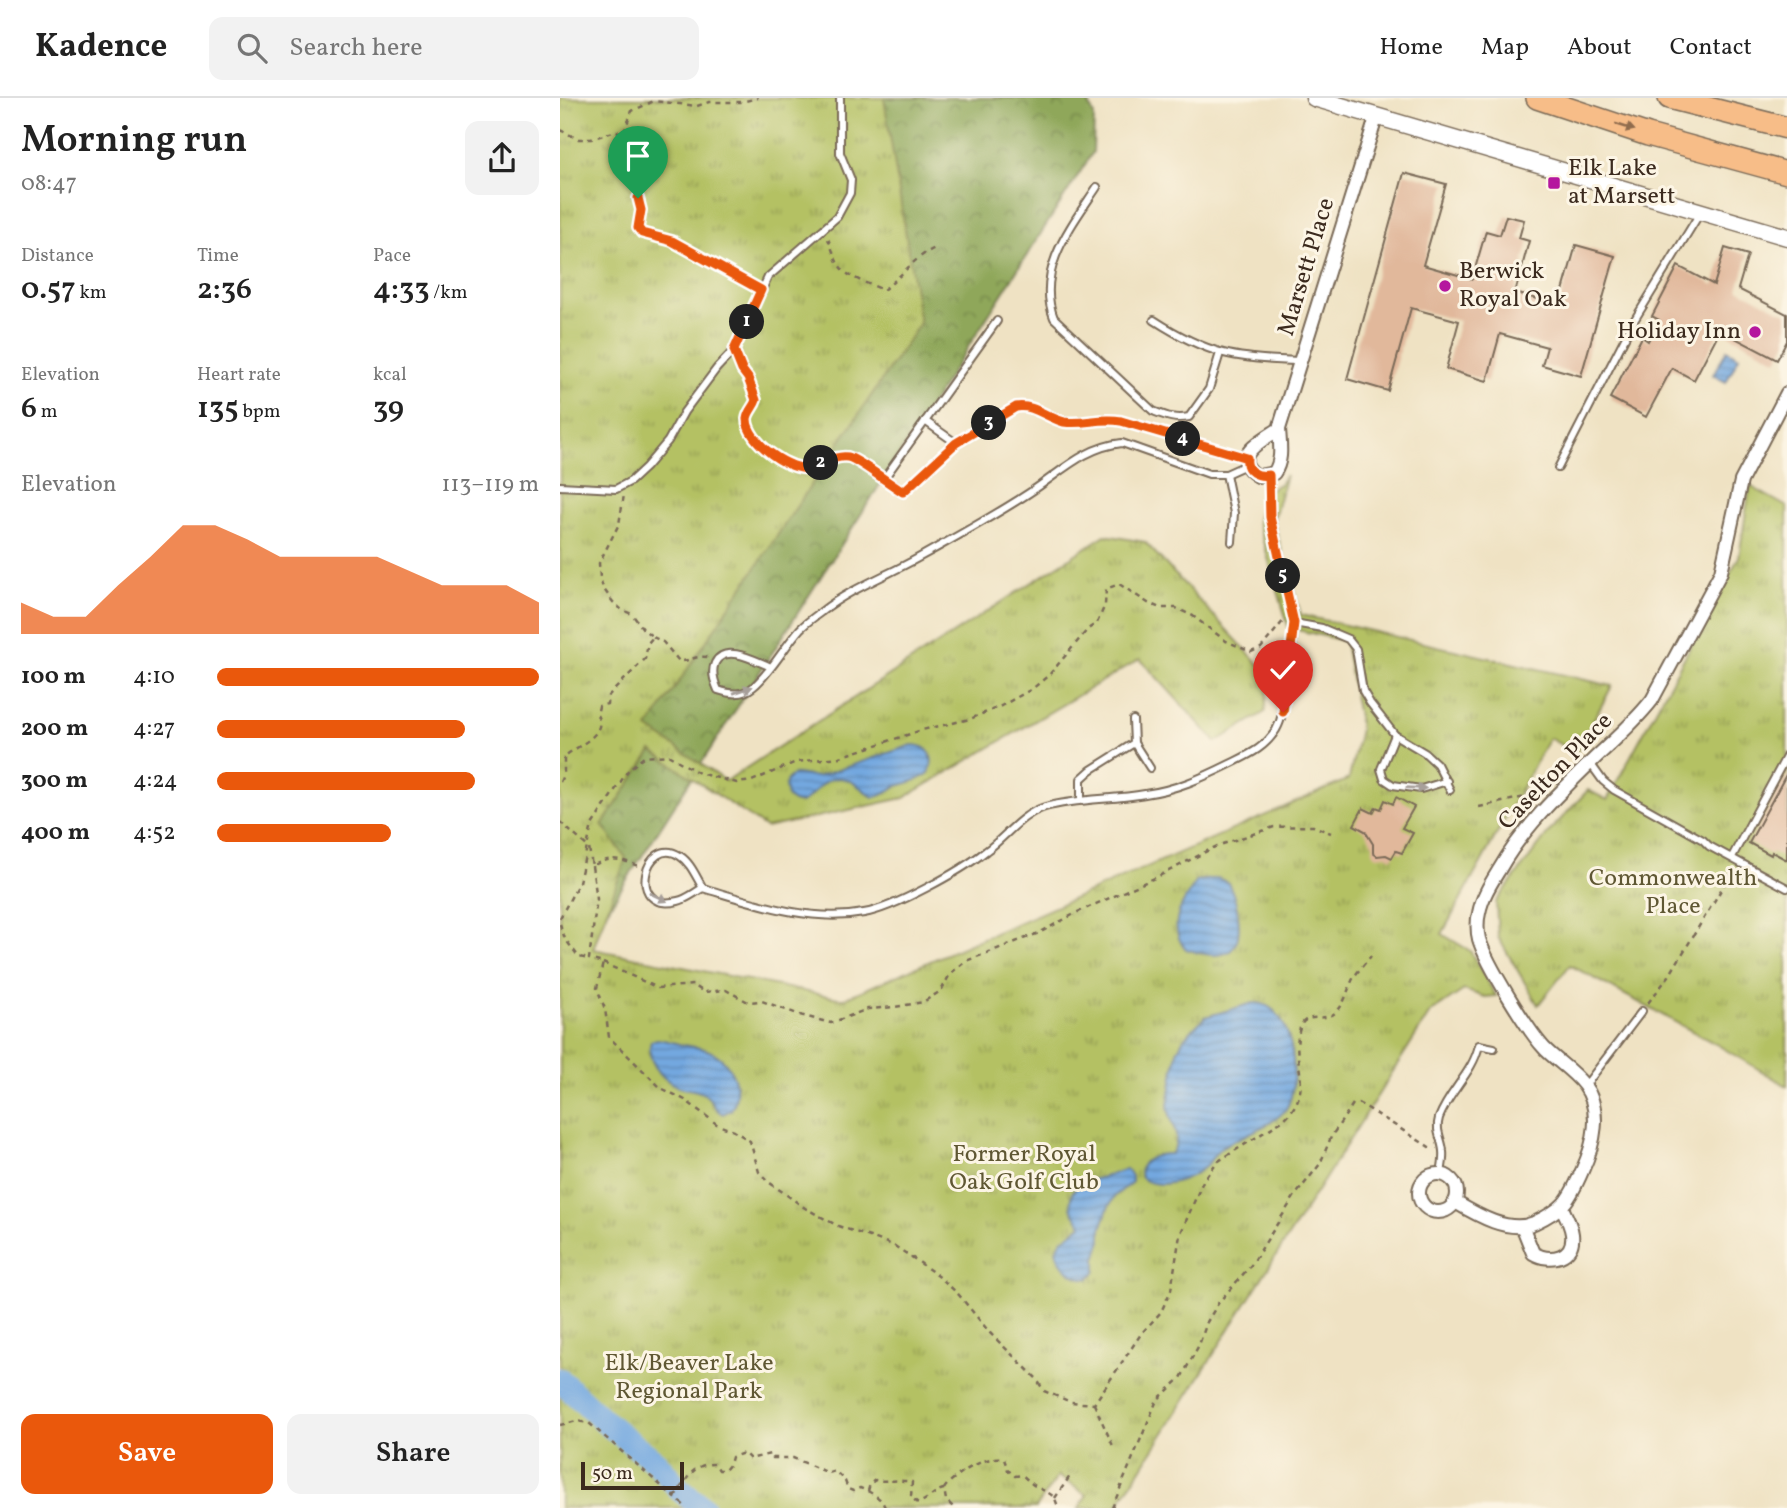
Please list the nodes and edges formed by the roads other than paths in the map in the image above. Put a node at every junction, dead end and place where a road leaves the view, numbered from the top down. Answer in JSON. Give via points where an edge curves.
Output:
{"nodes":[{"id":1,"x":840,"y":98,"type":"edge"},
{"id":2,"x":1314,"y":98,"type":"edge"},
{"id":3,"x":1537,"y":98,"type":"edge"},
{"id":4,"x":1669,"y":98,"type":"edge"},
{"id":5,"x":1720,"y":112,"type":"junction"},
{"id":6,"x":1787,"y":115,"type":"edge"},
{"id":7,"x":1376,"y":118,"type":"junction"},
{"id":8,"x":1787,"y":128,"type":"edge"},
{"id":9,"x":1787,"y":173,"type":"edge"},
{"id":10,"x":1097,"y":187,"type":"dead end"},
{"id":11,"x":1701,"y":211,"type":"junction"},
{"id":12,"x":1787,"y":237,"type":"edge"},
{"id":13,"x":1154,"y":320,"type":"dead end"},
{"id":14,"x":997,"y":321,"type":"dead end"},
{"id":15,"x":1220,"y":353,"type":"junction"},
{"id":16,"x":1300,"y":361,"type":"junction"},
{"id":17,"x":1787,"y":393,"type":"edge"},
{"id":18,"x":925,"y":421,"type":"junction"},
{"id":19,"x":1279,"y":429,"type":"junction"},
{"id":20,"x":956,"y":443,"type":"junction"},
{"id":21,"x":850,"y":457,"type":"road end"},
{"id":22,"x":1247,"y":462,"type":"junction"},
{"id":23,"x":1558,"y":468,"type":"dead end"},
{"id":24,"x":1226,"y":474,"type":"junction"},
{"id":25,"x":1269,"y":475,"type":"junction"},
{"id":26,"x":883,"y":480,"type":"junction"},
{"id":27,"x":560,"y":486,"type":"edge"},
{"id":28,"x":1232,"y":542,"type":"dead end"},
{"id":29,"x":1294,"y":623,"type":"junction"},
{"id":30,"x":771,"y":667,"type":"junction"},
{"id":31,"x":1133,"y":720,"type":"dead end"},
{"id":32,"x":1395,"y":735,"type":"junction"},
{"id":33,"x":1134,"y":743,"type":"junction"},
{"id":34,"x":1787,"y":755,"type":"edge"},
{"id":35,"x":1590,"y":763,"type":"junction"},
{"id":36,"x":1150,"y":768,"type":"dead end"},
{"id":37,"x":1447,"y":781,"type":"junction"},
{"id":38,"x":1450,"y":790,"type":"dead end"},
{"id":39,"x":1081,"y":799,"type":"junction"},
{"id":40,"x":1735,"y":859,"type":"junction"},
{"id":41,"x":703,"y":888,"type":"junction"},
{"id":42,"x":1787,"y":888,"type":"edge"},
{"id":43,"x":1642,"y":1011,"type":"road end"},
{"id":44,"x":1494,"y":1048,"type":"dead end"},
{"id":45,"x":1585,"y":1086,"type":"junction"},
{"id":46,"x":1441,"y":1174,"type":"junction"},
{"id":47,"x":1455,"y":1202,"type":"junction"},
{"id":48,"x":1562,"y":1208,"type":"junction"},
{"id":49,"x":1523,"y":1228,"type":"junction"}],
"edges":[{"from":1,"to":27,"type":"lane","via":[[841,153],[851,180],[850,193],[837,217],[768,277],[734,350],[646,467],[616,489]]},
{"from":2,"to":7,"type":"street"},
{"from":3,"to":9,"type":"highway","one_way":true,"via":[[1648,135]]},
{"from":4,"to":5,"type":"highway"},
{"from":5,"to":6,"type":"highway","via":[[1754,108]]},
{"from":5,"to":8,"type":"highway"},
{"from":7,"to":11,"type":"street"},
{"from":7,"to":16,"type":"street","name":"Marsett Place"},
{"from":10,"to":15,"type":"lane","via":[[1055,255],[1048,292],[1054,318],[1153,411],[1166,417],[1189,416],[1209,389]]},
{"from":11,"to":12,"type":"street"},
{"from":11,"to":23,"type":"lane","via":[[1632,324]]},
{"from":13,"to":15,"type":"lane","via":[[1183,339]]},
{"from":14,"to":18,"type":"lane"},
{"from":15,"to":16,"type":"lane"},
{"from":16,"to":19,"type":"street","name":"Marsett Place"},
{"from":17,"to":35,"type":"street","name":"Caselton Place","via":[[1741,481],[1721,572],[1652,700]]},
{"from":18,"to":20,"type":"lane"},
{"from":18,"to":26,"type":"lane"},
{"from":19,"to":22,"type":"street","via":[[1253,446]]},
{"from":19,"to":25,"type":"street","name":"Marsett Place","via":[[1280,458]]},
{"from":20,"to":22,"type":"lane","via":[[1025,405],[1061,421],[1121,421]]},
{"from":20,"to":26,"type":"lane","via":[[903,492]]},
{"from":21,"to":26,"type":"lane"},
{"from":22,"to":24,"type":"lane"},
{"from":22,"to":25,"type":"street","via":[[1258,476]]},
{"from":24,"to":28,"type":"lane","via":[[1234,513]]},
{"from":24,"to":30,"type":"lane","via":[[1209,474],[1122,443],[1089,452],[927,553],[837,599],[801,628]]},
{"from":25,"to":29,"type":"lane","via":[[1270,517]]},
{"from":29,"to":32,"type":"lane","via":[[1348,639],[1356,649],[1363,691]]},
{"from":29,"to":39,"type":"lane","via":[[1283,712],[1267,743],[1172,789]]},
{"from":30,"to":30,"type":"lane","one_way":true,"via":[[734,653],[724,654],[713,668],[713,681],[718,690],[741,694]]},
{"from":31,"to":33,"type":"lane"},
{"from":32,"to":37,"type":"lane","via":[[1425,753]]},
{"from":32,"to":37,"type":"lane","one_way":true,"via":[[1381,769],[1384,779],[1421,789]]},
{"from":33,"to":36,"type":"lane"},
{"from":33,"to":39,"type":"lane","via":[[1082,779]]},
{"from":34,"to":40,"type":"lane"},
{"from":35,"to":40,"type":"lane","via":[[1615,790]]},
{"from":35,"to":45,"type":"street","name":"Caselton Place","via":[[1509,852],[1478,914],[1479,938],[1526,1024],[1544,1048]]},
{"from":37,"to":38,"type":"lane"},
{"from":39,"to":41,"type":"lane","via":[[1042,808],[959,870],[864,913],[796,912]]},
{"from":40,"to":42,"type":"lane"},
{"from":41,"to":41,"type":"lane","one_way":true,"via":[[678,854],[654,857],[646,869],[647,892],[657,900],[681,901]]},
{"from":43,"to":45,"type":"lane"},
{"from":44,"to":46,"type":"lane","via":[[1479,1045],[1472,1066],[1440,1116]]},
{"from":45,"to":48,"type":"street","via":[[1595,1127],[1589,1156]]},
{"from":46,"to":47,"type":"street","via":[[1455,1184]]},
{"from":46,"to":47,"type":"street","via":[[1424,1179],[1419,1197],[1431,1211],[1449,1209]]},
{"from":47,"to":49,"type":"street"},
{"from":48,"to":49,"type":"street"},
{"from":48,"to":49,"type":"street","via":[[1572,1234],[1564,1255],[1548,1259],[1533,1252]]}]}
